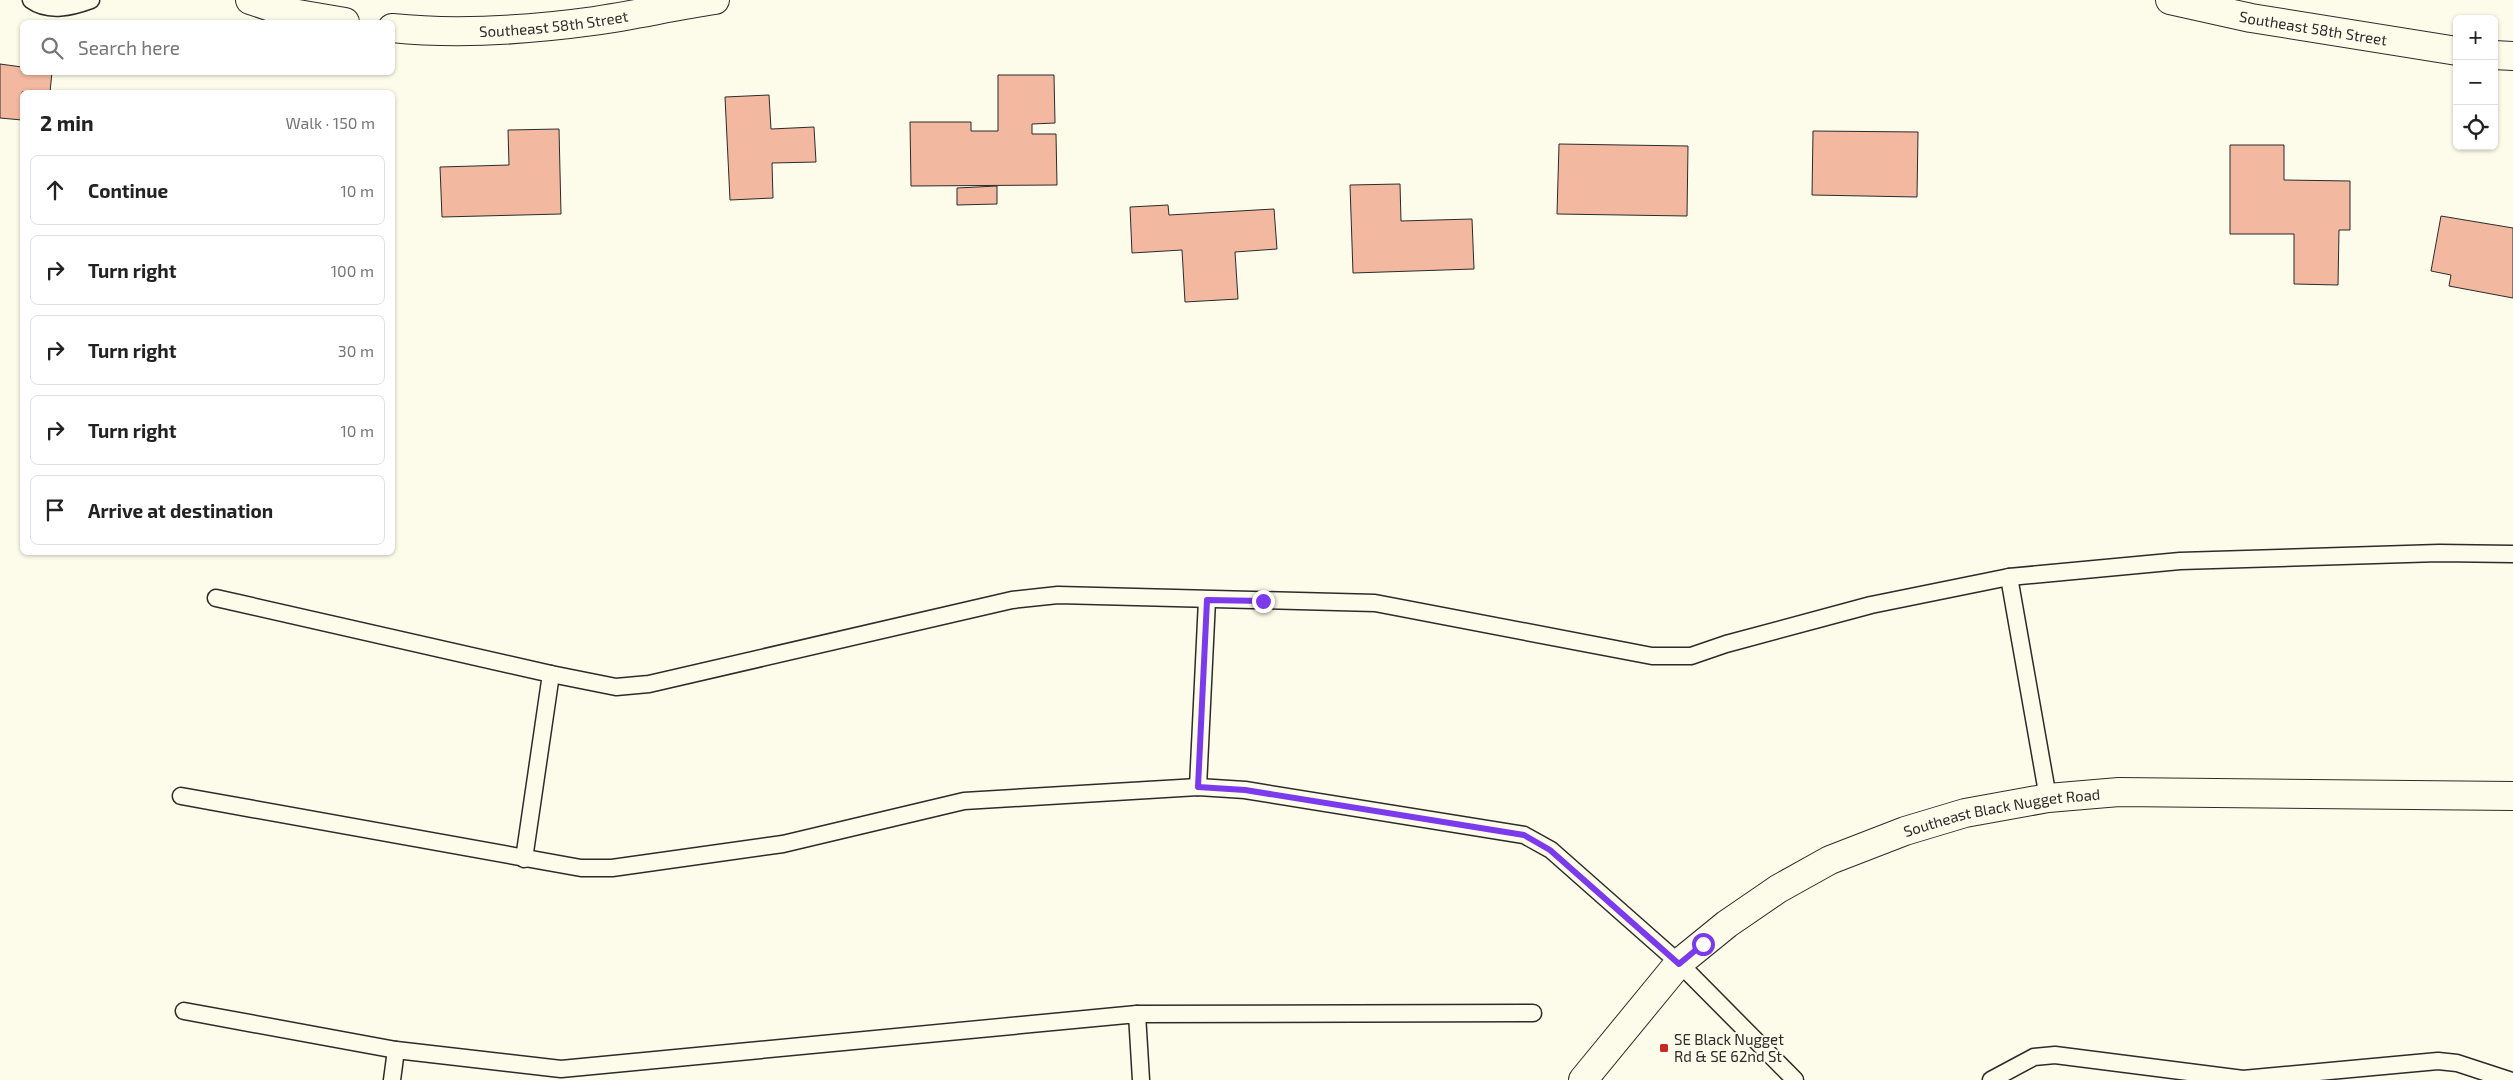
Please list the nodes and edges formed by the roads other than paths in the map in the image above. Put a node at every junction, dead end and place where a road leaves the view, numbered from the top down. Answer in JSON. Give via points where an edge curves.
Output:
{"nodes":[{"id":1,"x":31,"y":0,"type":"edge"},
{"id":2,"x":91,"y":0,"type":"edge"},
{"id":3,"x":250,"y":0,"type":"edge"},
{"id":4,"x":715,"y":0,"type":"edge"},
{"id":5,"x":2170,"y":0,"type":"edge"},
{"id":6,"x":333,"y":20,"type":"edge"},
{"id":7,"x":395,"y":28,"type":"edge"},
{"id":8,"x":2453,"y":50,"type":"edge"},
{"id":9,"x":2498,"y":55,"type":"edge"},
{"id":10,"x":2513,"y":56,"type":"edge"},
{"id":11,"x":2513,"y":554,"type":"edge"},
{"id":12,"x":2009,"y":577,"type":"junction"},
{"id":13,"x":216,"y":598,"type":"dead end"},
{"id":14,"x":1207,"y":600,"type":"junction"},
{"id":15,"x":551,"y":674,"type":"junction"},
{"id":16,"x":1198,"y":787,"type":"junction"},
{"id":17,"x":181,"y":796,"type":"dead end"},
{"id":18,"x":2513,"y":796,"type":"edge"},
{"id":19,"x":2048,"y":798,"type":"junction"},
{"id":20,"x":524,"y":858,"type":"junction"},
{"id":21,"x":1679,"y":964,"type":"junction"},
{"id":22,"x":184,"y":1011,"type":"dead end"},
{"id":23,"x":1533,"y":1013,"type":"dead end"},
{"id":24,"x":1138,"y":1014,"type":"junction"},
{"id":25,"x":396,"y":1050,"type":"junction"},
{"id":26,"x":392,"y":1080,"type":"edge"},
{"id":27,"x":1141,"y":1080,"type":"edge"},
{"id":28,"x":1583,"y":1080,"type":"edge"},
{"id":29,"x":1795,"y":1080,"type":"edge"},
{"id":30,"x":1991,"y":1080,"type":"edge"},
{"id":31,"x":2509,"y":1080,"type":"edge"}],
"edges":[{"from":1,"to":2,"type":"lane","via":[[38,5],[69,8]]},
{"from":3,"to":6,"type":"street","via":[[286,12]]},
{"from":4,"to":7,"type":"street","name":"Southeast 58th Street","via":[[596,21],[498,31]]},
{"from":5,"to":8,"type":"street","name":"Southeast 58th Street","via":[[2250,18]]},
{"from":9,"to":10,"type":"street"},
{"from":11,"to":12,"type":"lane","via":[[2439,553],[2180,561]]},
{"from":12,"to":14,"type":"lane","via":[[1871,605],[1691,656],[1652,656],[1375,604]]},
{"from":12,"to":19,"type":"lane"},
{"from":13,"to":15,"type":"lane"},
{"from":14,"to":15,"type":"lane","via":[[1058,595],[1012,600],[649,684],[616,687]]},
{"from":14,"to":16,"type":"lane"},
{"from":15,"to":20,"type":"lane"},
{"from":16,"to":20,"type":"lane","via":[[964,802],[783,844],[612,868],[581,868]]},
{"from":16,"to":21,"type":"lane","via":[[1245,790],[1524,835],[1550,850]]},
{"from":17,"to":20,"type":"lane"},
{"from":18,"to":19,"type":"street","name":"Southeast Black Nugget Road","via":[[2120,792]]},
{"from":19,"to":21,"type":"street","name":"Southeast Black Nugget Road","via":[[1965,813],[1905,831],[1830,860],[1778,889],[1727,924]]},
{"from":21,"to":28,"type":"street","name":"Southeast Black Nugget Road"},
{"from":21,"to":29,"type":"lane"},
{"from":22,"to":25,"type":"lane"},
{"from":23,"to":24,"type":"lane"},
{"from":24,"to":25,"type":"lane","via":[[561,1069]]},
{"from":24,"to":27,"type":"lane"},
{"from":25,"to":26,"type":"lane"},
{"from":30,"to":31,"type":"lane","via":[[2034,1057],[2055,1055],[2243,1080],[2438,1061],[2457,1063]]}]}
